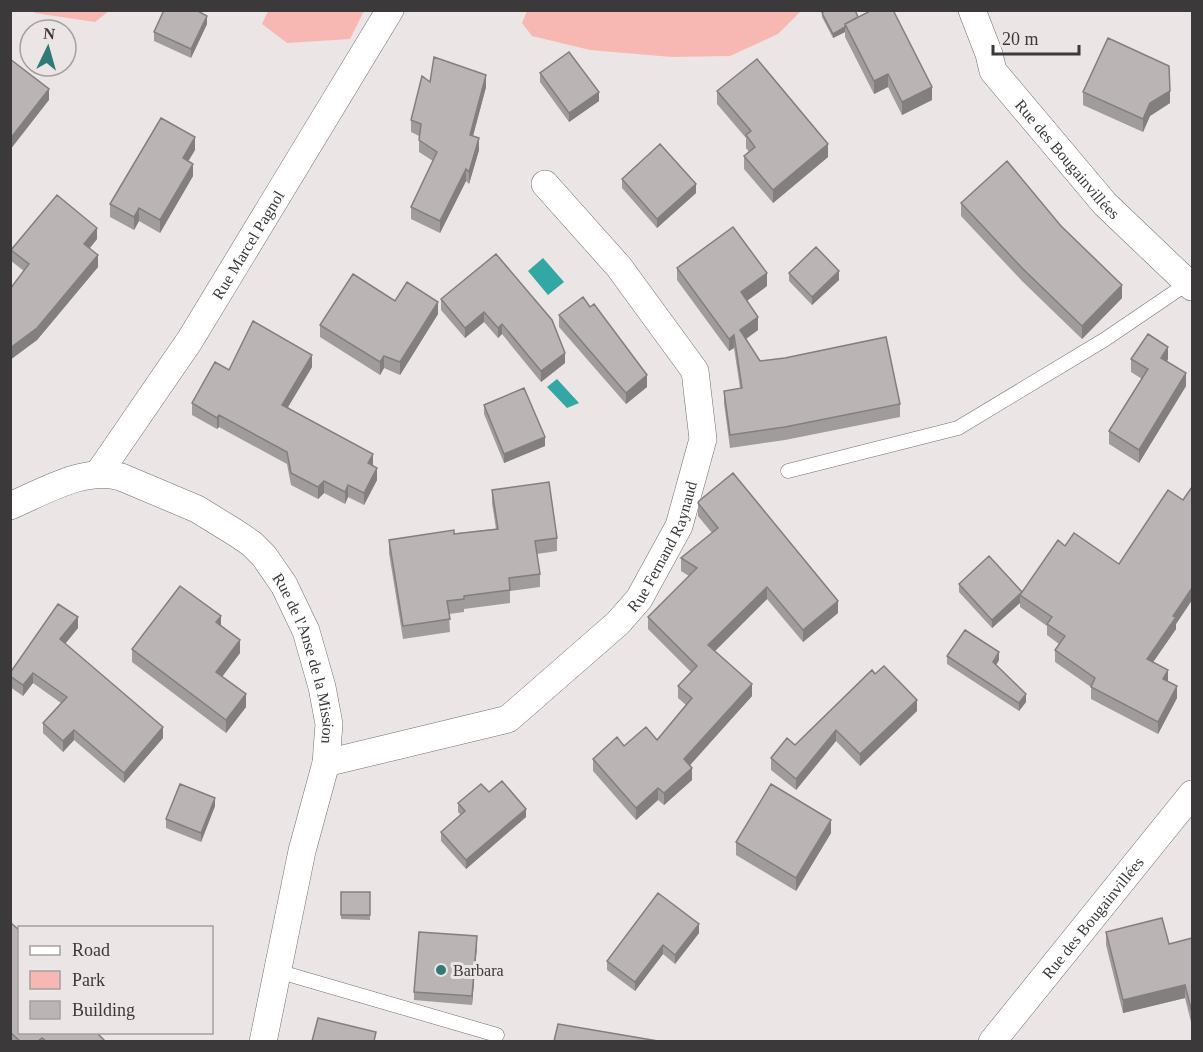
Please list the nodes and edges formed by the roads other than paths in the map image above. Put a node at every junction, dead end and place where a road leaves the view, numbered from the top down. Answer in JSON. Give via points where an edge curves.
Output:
{"nodes":[{"id":1,"x":390,"y":10,"type":"edge"},
{"id":2,"x":972,"y":10,"type":"edge"},
{"id":3,"x":545,"y":184,"type":"dead end"},
{"id":4,"x":1190,"y":285,"type":"edge"},
{"id":5,"x":788,"y":471,"type":"dead end"},
{"id":6,"x":98,"y":474,"type":"junction"},
{"id":7,"x":10,"y":506,"type":"edge"},
{"id":8,"x":326,"y":763,"type":"junction"},
{"id":9,"x":1192,"y":794,"type":"edge"},
{"id":10,"x":277,"y":971,"type":"junction"},
{"id":11,"x":497,"y":1035,"type":"dead end"},
{"id":12,"x":263,"y":1041,"type":"edge"},
{"id":13,"x":992,"y":1041,"type":"edge"}],
"edges":[{"from":1,"to":6,"type":"street","name":"Rue Marcel Pagnol","via":[[190,340]]},
{"from":2,"to":4,"type":"street","name":"Rue des Bougainvillées","via":[[993,71],[1106,204]]},
{"from":3,"to":8,"type":"street","name":"Rue Fernand Raynaud","via":[[620,267],[695,371],[703,439],[679,526],[639,599],[618,623],[508,719]]},
{"from":4,"to":5,"type":"lane","via":[[958,428]]},
{"from":6,"to":7,"type":"street","name":"Rue de l'Anse de la Mission"},
{"from":6,"to":8,"type":"street","name":"Rue de l'Anse de la Mission","via":[[121,477],[197,509],[252,544],[274,569],[306,631],[322,687],[329,724]]},
{"from":8,"to":10,"type":"street","name":"Rue de l'Anse de la Mission","via":[[302,851]]},
{"from":9,"to":13,"type":"street","name":"Rue des Bougainvillées"},
{"from":10,"to":11,"type":"lane"},
{"from":10,"to":12,"type":"street","name":"Rue de l'Anse de la Mission"}]}
